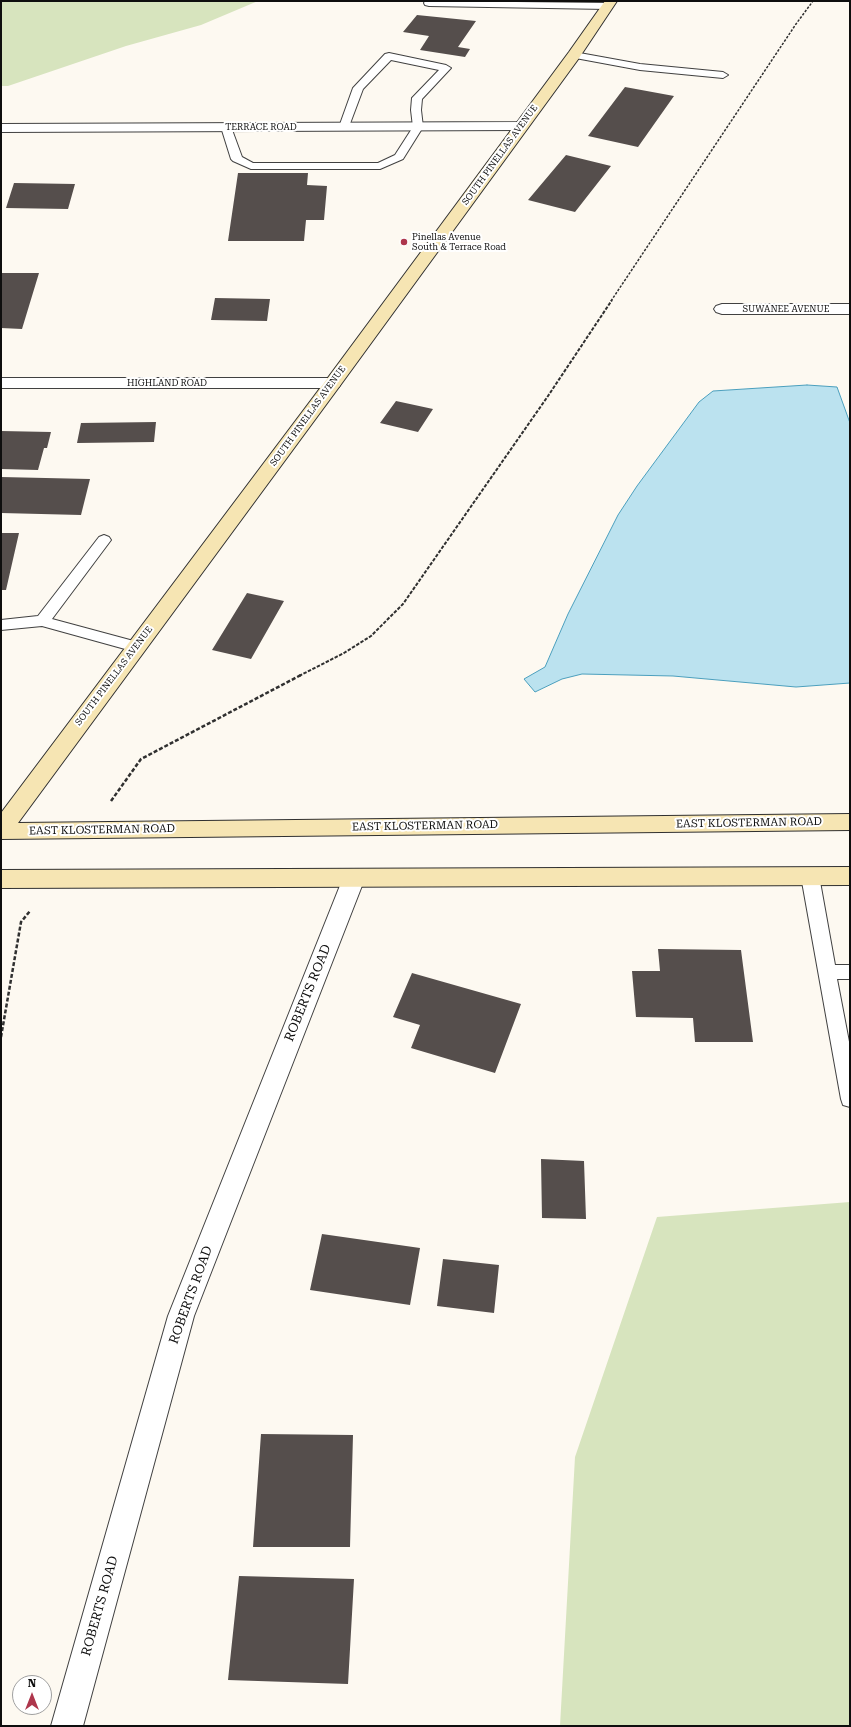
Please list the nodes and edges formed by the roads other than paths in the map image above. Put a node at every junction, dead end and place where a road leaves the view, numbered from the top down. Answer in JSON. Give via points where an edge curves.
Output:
{"nodes":[{"id":1,"x":428,"y":3,"type":"dead end"},
{"id":2,"x":609,"y":4,"type":"edge"},
{"id":3,"x":574,"y":54,"type":"junction"},
{"id":4,"x":723,"y":75,"type":"dead end"},
{"id":5,"x":520,"y":126,"type":"junction"},
{"id":6,"x":226,"y":127,"type":"junction"},
{"id":7,"x":344,"y":127,"type":"junction"},
{"id":8,"x":418,"y":127,"type":"junction"},
{"id":9,"x":1,"y":128,"type":"edge"},
{"id":10,"x":722,"y":309,"type":"dead end"},
{"id":11,"x":850,"y":309,"type":"edge"},
{"id":12,"x":1,"y":383,"type":"edge"},
{"id":13,"x":333,"y":383,"type":"junction"},
{"id":14,"x":104,"y":540,"type":"dead end"},
{"id":15,"x":42,"y":621,"type":"junction"},
{"id":16,"x":1,"y":625,"type":"edge"},
{"id":17,"x":136,"y":647,"type":"junction"},
{"id":18,"x":850,"y":822,"type":"edge"},
{"id":19,"x":1,"y":830,"type":"edge"},
{"id":20,"x":810,"y":876,"type":"junction"},
{"id":21,"x":850,"y":876,"type":"edge"},
{"id":22,"x":1,"y":878,"type":"edge"},
{"id":23,"x":354,"y":878,"type":"junction"},
{"id":24,"x":827,"y":972,"type":"junction"},
{"id":25,"x":850,"y":972,"type":"edge"},
{"id":26,"x":847,"y":1067,"type":"edge"},
{"id":27,"x":850,"y":1099,"type":"edge"},
{"id":28,"x":67,"y":1726,"type":"edge"}],
"edges":[{"from":1,"to":2,"type":"lane"},
{"from":2,"to":3,"type":"main road","name":"SOUTH PINELLAS AVENUE"},
{"from":3,"to":4,"type":"lane","via":[[640,67]]},
{"from":3,"to":5,"type":"main road","name":"SOUTH PINELLAS AVENUE"},
{"from":5,"to":8,"type":"street","name":"TERRACE ROAD"},
{"from":5,"to":13,"type":"main road","name":"SOUTH PINELLAS AVENUE"},
{"from":6,"to":7,"type":"street","name":"TERRACE ROAD"},
{"from":6,"to":8,"type":"lane","via":[[237,159],[251,166],[380,166],[399,157]]},
{"from":6,"to":9,"type":"street","name":"TERRACE ROAD"},
{"from":7,"to":8,"type":"street","name":"TERRACE ROAD"},
{"from":7,"to":8,"type":"lane","via":[[358,88],[388,56],[446,68],[417,98]]},
{"from":10,"to":11,"type":"street","name":"SUWANEE AVENUE"},
{"from":12,"to":13,"type":"street","name":"HIGHLAND ROAD"},
{"from":13,"to":17,"type":"main road","name":"SOUTH PINELLAS AVENUE"},
{"from":14,"to":15,"type":"lane"},
{"from":15,"to":16,"type":"lane"},
{"from":15,"to":17,"type":"lane"},
{"from":17,"to":19,"type":"main road","name":"SOUTH PINELLAS AVENUE"},
{"from":18,"to":19,"type":"main road","name":"EAST KLOSTERMAN ROAD"},
{"from":20,"to":21,"type":"main road"},
{"from":20,"to":23,"type":"main road"},
{"from":20,"to":24,"type":"lane"},
{"from":22,"to":23,"type":"main road"},
{"from":23,"to":28,"type":"street","name":"ROBERTS ROAD","via":[[181,1316]]},
{"from":24,"to":25,"type":"lane"},
{"from":24,"to":26,"type":"lane"},
{"from":26,"to":27,"type":"lane"}]}
